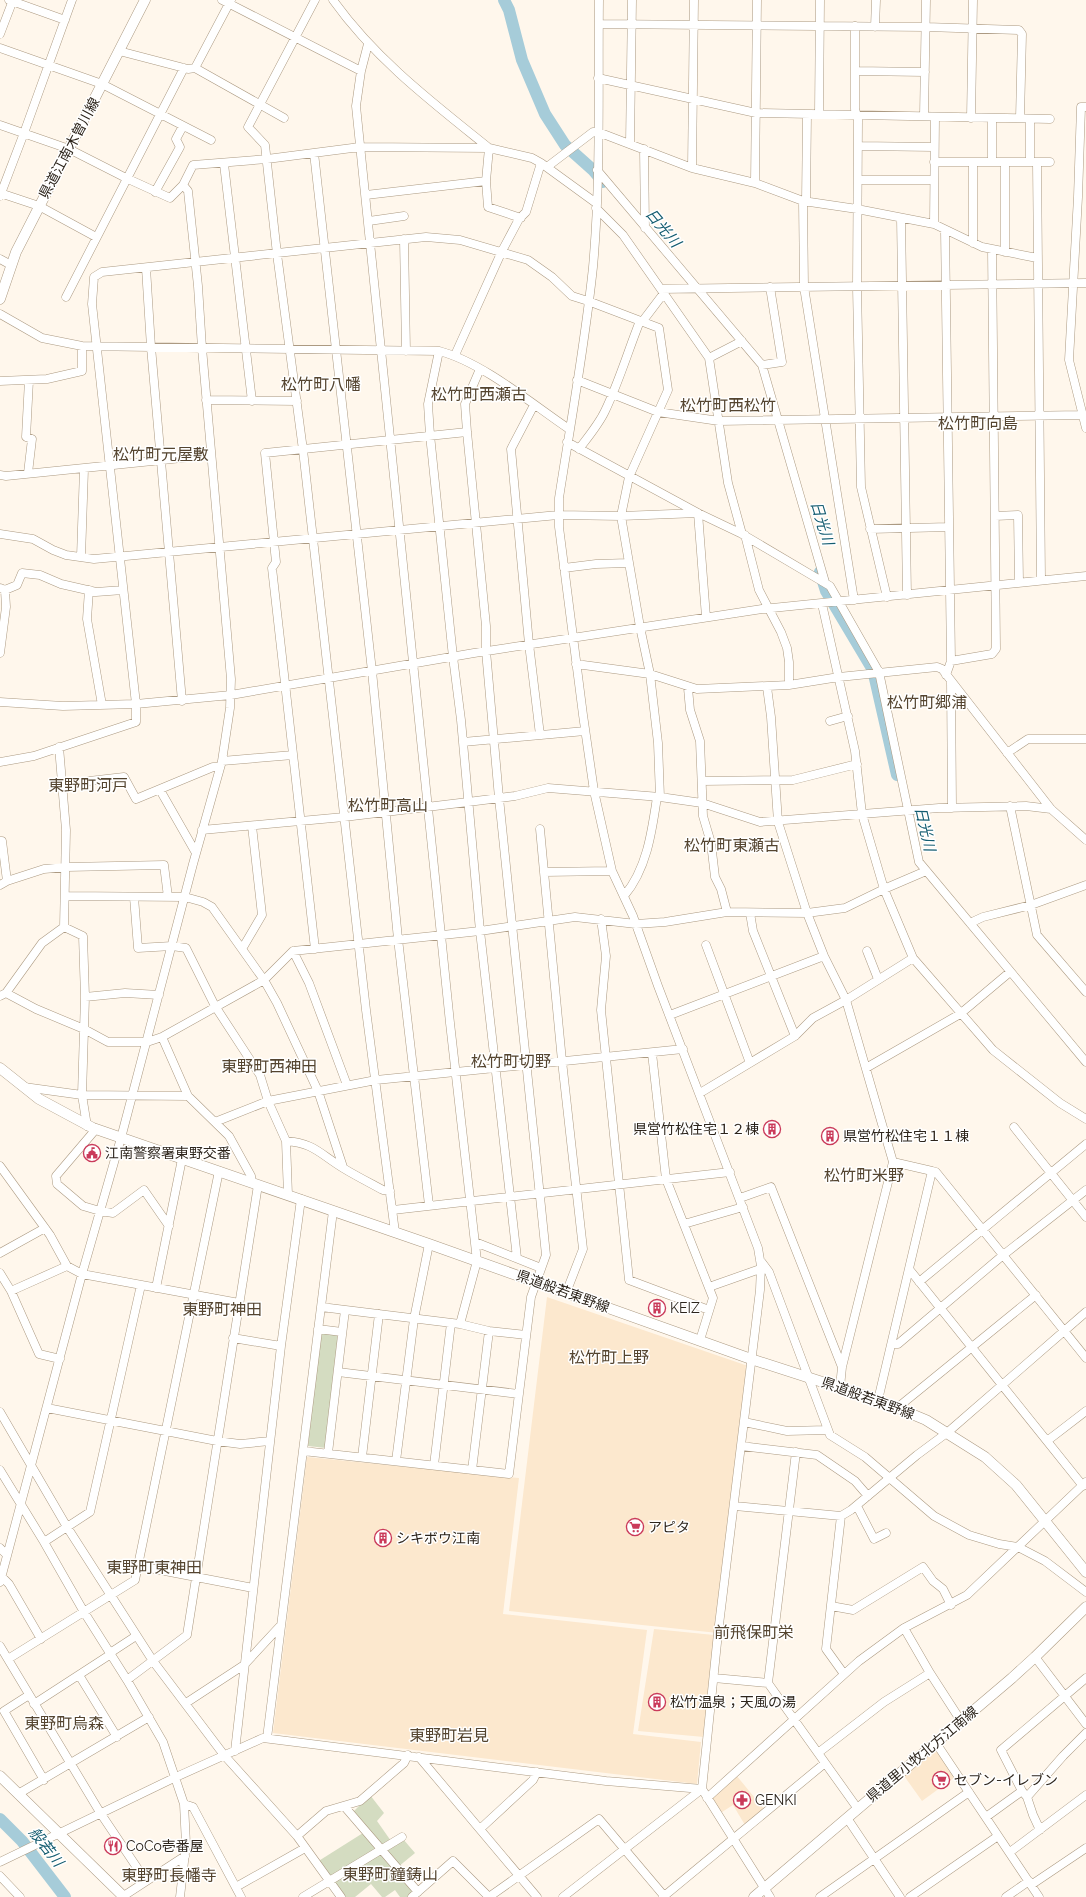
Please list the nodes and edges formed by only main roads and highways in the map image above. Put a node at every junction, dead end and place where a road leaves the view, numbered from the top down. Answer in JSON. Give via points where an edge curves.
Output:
{"nodes":[{"id":1,"x":145,"y":0,"type":"edge"},
{"id":2,"x":0,"y":299,"type":"edge"},
{"id":3,"x":0,"y":1068,"type":"edge"},
{"id":4,"x":1086,"y":1572,"type":"edge"},
{"id":5,"x":1086,"y":1607,"type":"edge"},
{"id":6,"x":0,"y":1776,"type":"edge"},
{"id":7,"x":767,"y":1894,"type":"edge"},
{"id":8,"x":123,"y":1897,"type":"edge"},
{"id":9,"x":754,"y":1897,"type":"edge"}],
"edges":[{"from":1,"to":2,"type":"main road","name":"県道江南木曽川線","via":[[39,206],[11,265]]},
{"from":3,"to":4,"type":"main road","name":"県道般若東野線","via":[[39,1099],[92,1127],[752,1359],[878,1400],[926,1420],[985,1457],[1011,1480]]},
{"from":5,"to":7,"type":"main road","name":"県道里小牧北方江南線","via":[[1035,1658],[847,1818]]},
{"from":6,"to":8,"type":"main road"},
{"from":7,"to":9,"type":"main road","name":"県道里小牧北方江南線"}]}
